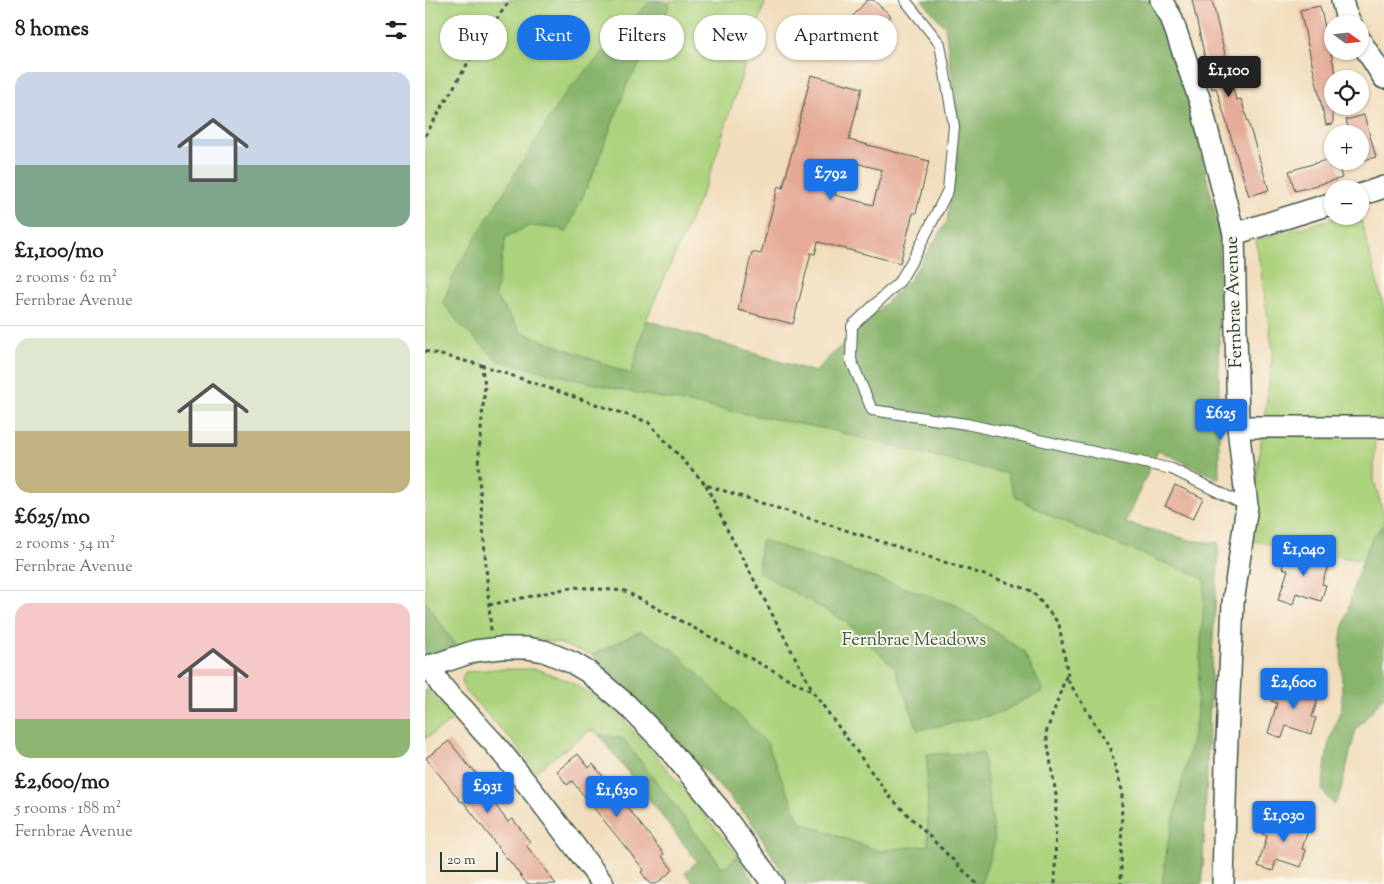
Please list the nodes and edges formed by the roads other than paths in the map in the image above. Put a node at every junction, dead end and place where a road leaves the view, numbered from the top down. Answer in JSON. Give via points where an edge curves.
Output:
{"nodes":[{"id":1,"x":905,"y":0,"type":"edge"},
{"id":2,"x":1161,"y":0,"type":"edge"},
{"id":3,"x":1342,"y":0,"type":"edge"},
{"id":4,"x":1346,"y":15,"type":"edge"},
{"id":5,"x":1369,"y":54,"type":"edge"},
{"id":6,"x":1384,"y":78,"type":"edge"},
{"id":7,"x":1384,"y":187,"type":"edge"},
{"id":8,"x":1369,"y":192,"type":"edge"},
{"id":9,"x":1324,"y":207,"type":"edge"},
{"id":10,"x":1234,"y":234,"type":"junction"},
{"id":11,"x":1238,"y":427,"type":"junction"},
{"id":12,"x":1384,"y":427,"type":"edge"},
{"id":13,"x":1247,"y":506,"type":"junction"},
{"id":14,"x":428,"y":667,"type":"edge"},
{"id":15,"x":603,"y":884,"type":"edge"},
{"id":16,"x":773,"y":884,"type":"edge"},
{"id":17,"x":1223,"y":884,"type":"edge"}],
"edges":[{"from":1,"to":13,"type":"lane","via":[[940,44],[954,126],[948,190],[916,254],[899,281],[852,326],[851,360],[872,410],[966,424],[1172,469]]},
{"from":2,"to":10,"type":"street","name":"Fernbrae Avenue","via":[[1171,18],[1200,100]]},
{"from":3,"to":4,"type":"street"},
{"from":5,"to":6,"type":"street"},
{"from":7,"to":8,"type":"street"},
{"from":9,"to":10,"type":"street"},
{"from":10,"to":11,"type":"street","name":"Fernbrae Avenue"},
{"from":11,"to":12,"type":"street"},
{"from":11,"to":13,"type":"street","name":"Fernbrae Avenue"},
{"from":13,"to":17,"type":"street","name":"Fernbrae Avenue","via":[[1233,603]]},
{"from":14,"to":15,"type":"street","via":[[444,690],[540,800]]},
{"from":14,"to":16,"type":"street","via":[[475,651],[527,648],[544,651],[588,672],[662,741],[719,809]]}]}
